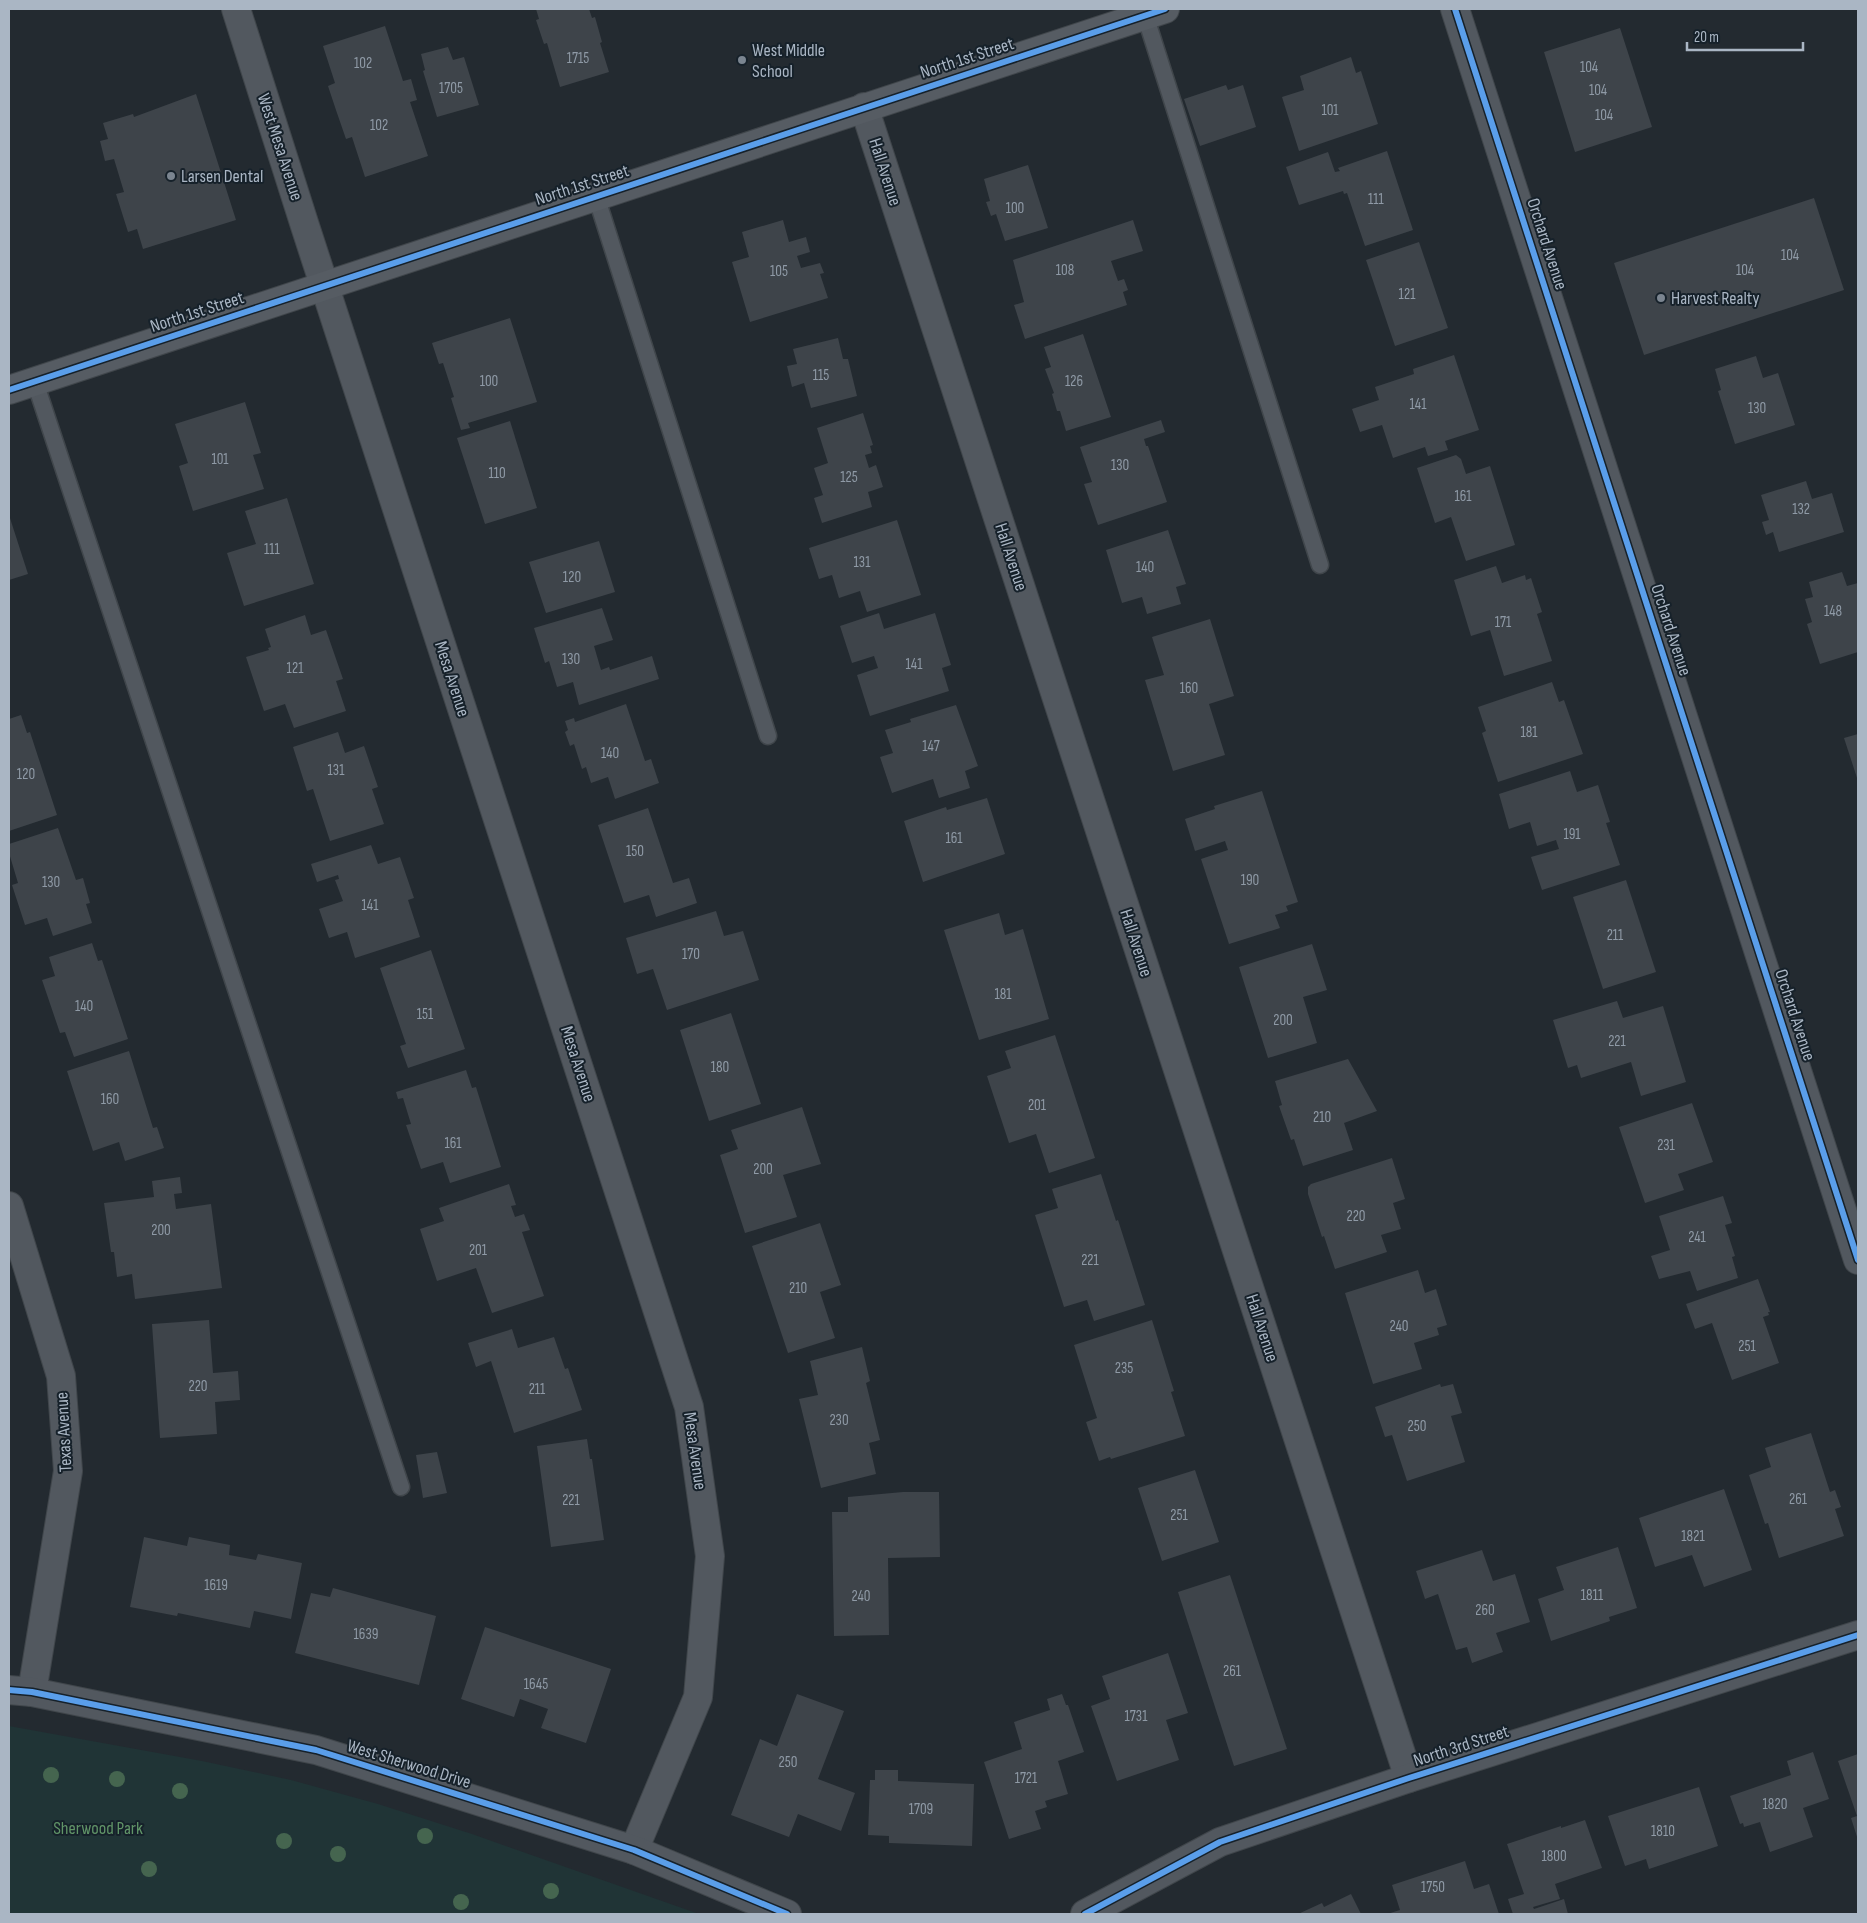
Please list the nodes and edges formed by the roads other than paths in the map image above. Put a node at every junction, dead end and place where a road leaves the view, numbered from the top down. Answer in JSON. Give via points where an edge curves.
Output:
{"nodes":[{"id":1,"x":236,"y":9,"type":"edge"},
{"id":2,"x":1455,"y":9,"type":"edge"},
{"id":3,"x":1155,"y":12,"type":"edge"},
{"id":4,"x":864,"y":107,"type":"junction"},
{"id":5,"x":596,"y":196,"type":"junction"},
{"id":6,"x":324,"y":285,"type":"junction"},
{"id":7,"x":36,"y":382,"type":"junction"},
{"id":8,"x":9,"y":390,"type":"edge"},
{"id":9,"x":1320,"y":565,"type":"dead end"},
{"id":10,"x":768,"y":736,"type":"dead end"},
{"id":11,"x":9,"y":1206,"type":"edge"},
{"id":12,"x":1858,"y":1260,"type":"edge"},
{"id":13,"x":401,"y":1487,"type":"dead end"},
{"id":14,"x":1858,"y":1635,"type":"edge"},
{"id":15,"x":20,"y":1691,"type":"edge"},
{"id":16,"x":1408,"y":1778,"type":"junction"},
{"id":17,"x":634,"y":1850,"type":"junction"},
{"id":18,"x":787,"y":1914,"type":"edge"},
{"id":19,"x":1085,"y":1914,"type":"edge"}],
"edges":[{"from":1,"to":6,"type":"street","name":"West Mesa Avenue"},
{"from":2,"to":12,"type":"street","name":"Orchard Avenue"},
{"from":3,"to":4,"type":"main road","name":"North 1st Street"},
{"from":3,"to":9,"type":"lane"},
{"from":4,"to":5,"type":"main road","name":"North 1st Street"},
{"from":4,"to":16,"type":"street","name":"Hall Avenue"},
{"from":5,"to":6,"type":"main road","name":"North 1st Street"},
{"from":5,"to":10,"type":"lane"},
{"from":6,"to":7,"type":"main road","name":"North 1st Street"},
{"from":6,"to":17,"type":"street","name":"Mesa Avenue","via":[[689,1407],[710,1556],[698,1697]]},
{"from":7,"to":8,"type":"main road","name":"North 1st Street"},
{"from":7,"to":13,"type":"lane"},
{"from":11,"to":15,"type":"street","name":"Texas Avenue","via":[[61,1376],[68,1472]]},
{"from":14,"to":16,"type":"street","name":"North 3rd Street"},
{"from":15,"to":17,"type":"street","name":"West Sherwood Drive","via":[[316,1750]]},
{"from":16,"to":19,"type":"street","name":"North 3rd Street","via":[[1220,1842]]},
{"from":17,"to":18,"type":"street","name":"West Sherwood Drive"}]}
